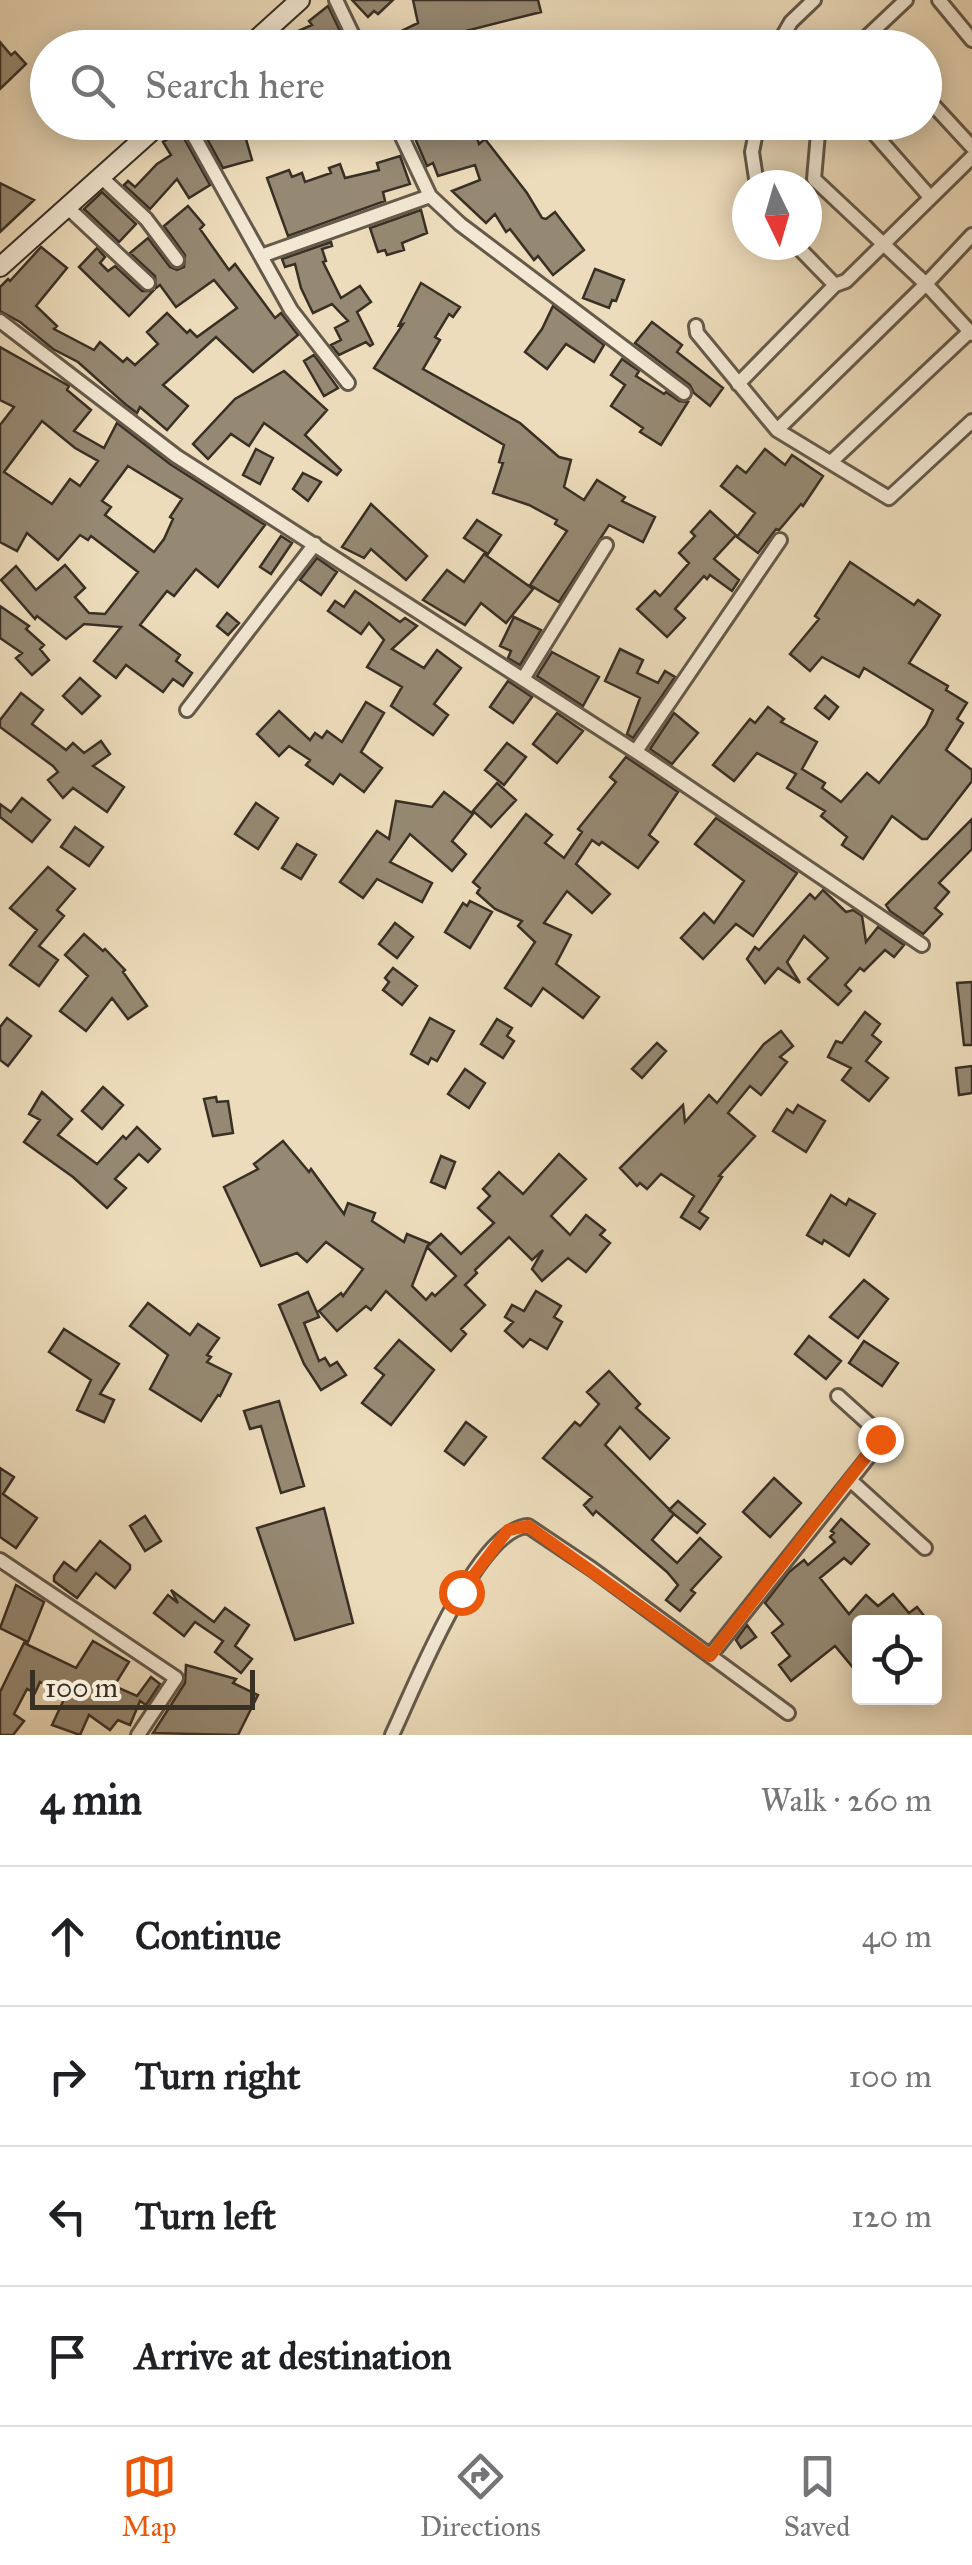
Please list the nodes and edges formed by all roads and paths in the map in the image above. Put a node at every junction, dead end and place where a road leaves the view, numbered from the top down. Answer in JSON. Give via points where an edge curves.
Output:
{"nodes":[{"id":1,"x":300,"y":0,"type":"edge"},
{"id":2,"x":336,"y":0,"type":"edge"},
{"id":3,"x":814,"y":0,"type":"edge"},
{"id":4,"x":906,"y":0,"type":"edge"},
{"id":5,"x":939,"y":0,"type":"edge"},
{"id":6,"x":267,"y":30,"type":"edge"},
{"id":7,"x":350,"y":30,"type":"edge"},
{"id":8,"x":786,"y":30,"type":"edge"},
{"id":9,"x":874,"y":30,"type":"edge"},
{"id":10,"x":972,"y":40,"type":"edge"},
{"id":11,"x":942,"y":114,"type":"edge"},
{"id":12,"x":142,"y":140,"type":"edge"},
{"id":13,"x":196,"y":140,"type":"edge"},
{"id":14,"x":404,"y":140,"type":"edge"},
{"id":15,"x":754,"y":140,"type":"edge"},
{"id":16,"x":817,"y":140,"type":"edge"},
{"id":17,"x":880,"y":140,"type":"edge"},
{"id":18,"x":972,"y":147,"type":"edge"},
{"id":19,"x":972,"y":157,"type":"edge"},
{"id":20,"x":755,"y":170,"type":"edge"},
{"id":21,"x":101,"y":178,"type":"junction"},
{"id":22,"x":430,"y":196,"type":"junction"},
{"id":23,"x":930,"y":197,"type":"junction"},
{"id":24,"x":68,"y":207,"type":"junction"},
{"id":25,"x":971,"y":238,"type":"edge"},
{"id":26,"x":881,"y":244,"type":"junction"},
{"id":27,"x":260,"y":256,"type":"junction"},
{"id":28,"x":177,"y":260,"type":"dead end"},
{"id":29,"x":810,"y":260,"type":"edge"},
{"id":30,"x":0,"y":267,"type":"edge"},
{"id":31,"x":148,"y":283,"type":"dead end"},
{"id":32,"x":926,"y":284,"type":"junction"},
{"id":33,"x":835,"y":286,"type":"junction"},
{"id":34,"x":0,"y":321,"type":"edge"},
{"id":35,"x":696,"y":326,"type":"dead end"},
{"id":36,"x":971,"y":333,"type":"edge"},
{"id":37,"x":348,"y":383,"type":"dead end"},
{"id":38,"x":738,"y":384,"type":"junction"},
{"id":39,"x":684,"y":394,"type":"dead end"},
{"id":40,"x":972,"y":421,"type":"edge"},
{"id":41,"x":777,"y":430,"type":"junction"},
{"id":42,"x":831,"y":462,"type":"junction"},
{"id":43,"x":780,"y":540,"type":"dead end"},
{"id":44,"x":315,"y":544,"type":"junction"},
{"id":45,"x":606,"y":546,"type":"dead end"},
{"id":46,"x":524,"y":679,"type":"junction"},
{"id":47,"x":187,"y":710,"type":"dead end"},
{"id":48,"x":636,"y":752,"type":"junction"},
{"id":49,"x":922,"y":945,"type":"dead end"},
{"id":50,"x":838,"y":1396,"type":"dead end"},
{"id":51,"x":850,"y":1480,"type":"junction"},
{"id":52,"x":925,"y":1548,"type":"dead end"},
{"id":53,"x":0,"y":1560,"type":"edge"},
{"id":54,"x":710,"y":1656,"type":"junction"},
{"id":55,"x":788,"y":1713,"type":"dead end"},
{"id":56,"x":138,"y":1735,"type":"edge"},
{"id":57,"x":392,"y":1735,"type":"edge"}],
"edges":[{"from":1,"to":6,"type":"street"},
{"from":2,"to":7,"type":"street"},
{"from":3,"to":8,"type":"street"},
{"from":4,"to":9,"type":"street"},
{"from":5,"to":10,"type":"street"},
{"from":11,"to":18,"type":"street"},
{"from":12,"to":21,"type":"street"},
{"from":13,"to":27,"type":"street"},
{"from":14,"to":22,"type":"street"},
{"from":15,"to":20,"type":"street"},
{"from":16,"to":26,"type":"street","via":[[814,179]]},
{"from":17,"to":23,"type":"street"},
{"from":19,"to":23,"type":"street"},
{"from":21,"to":24,"type":"street"},
{"from":21,"to":28,"type":"street","via":[[146,219]]},
{"from":22,"to":27,"type":"street"},
{"from":22,"to":39,"type":"street"},
{"from":23,"to":26,"type":"street"},
{"from":24,"to":30,"type":"street"},
{"from":24,"to":31,"type":"street"},
{"from":25,"to":32,"type":"street"},
{"from":26,"to":32,"type":"street"},
{"from":26,"to":33,"type":"street"},
{"from":27,"to":37,"type":"street","via":[[291,310]]},
{"from":29,"to":33,"type":"street"},
{"from":32,"to":36,"type":"street"},
{"from":32,"to":41,"type":"street"},
{"from":33,"to":38,"type":"street"},
{"from":34,"to":44,"type":"street","via":[[176,456]]},
{"from":35,"to":38,"type":"street"},
{"from":36,"to":42,"type":"street"},
{"from":38,"to":41,"type":"street"},
{"from":40,"to":42,"type":"street","via":[[889,498]]},
{"from":41,"to":42,"type":"street"},
{"from":43,"to":48,"type":"street"},
{"from":44,"to":46,"type":"street"},
{"from":44,"to":47,"type":"street"},
{"from":45,"to":46,"type":"street"},
{"from":46,"to":48,"type":"street"},
{"from":48,"to":49,"type":"street"},
{"from":50,"to":51,"type":"street","via":[[880,1439]]},
{"from":51,"to":52,"type":"street"},
{"from":51,"to":54,"type":"street"},
{"from":53,"to":56,"type":"street","via":[[176,1678]]},
{"from":54,"to":55,"type":"street"},
{"from":54,"to":57,"type":"street","via":[[528,1526],[517,1526],[461,1592]]}]}
